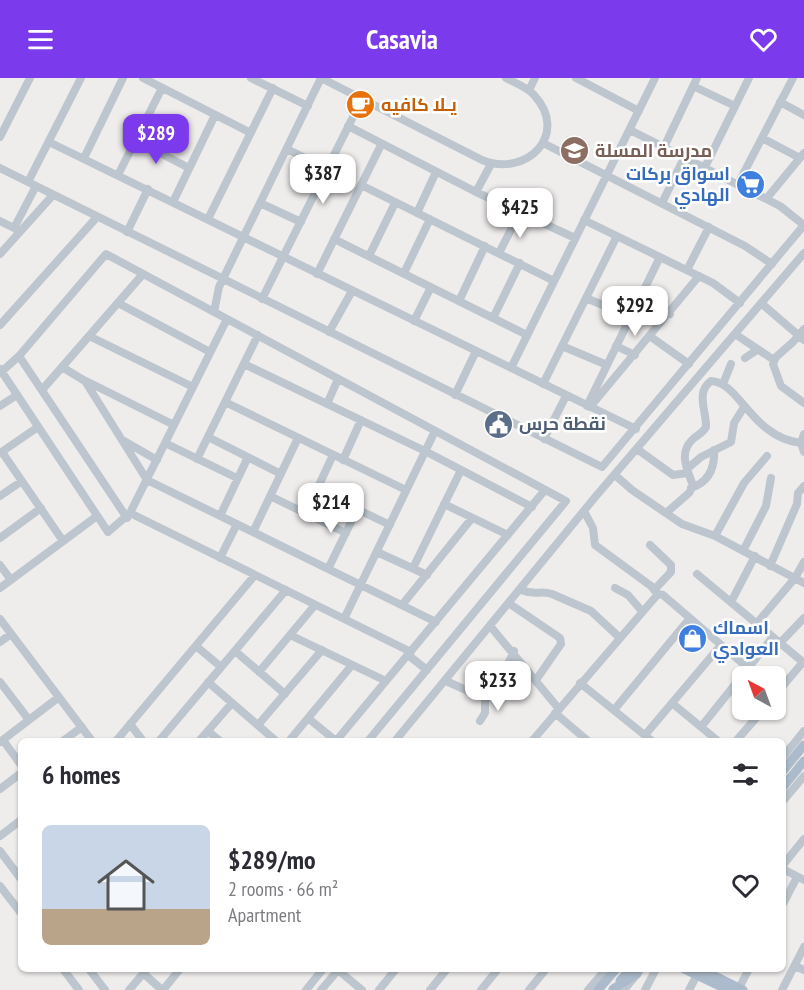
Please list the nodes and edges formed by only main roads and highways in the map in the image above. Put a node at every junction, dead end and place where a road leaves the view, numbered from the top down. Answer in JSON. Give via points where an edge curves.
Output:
{"nodes":[{"id":1,"x":804,"y":745,"type":"edge"},
{"id":2,"x":804,"y":762,"type":"edge"},
{"id":3,"x":786,"y":767,"type":"edge"},
{"id":4,"x":786,"y":783,"type":"edge"},
{"id":5,"x":608,"y":972,"type":"edge"},
{"id":6,"x":635,"y":972,"type":"edge"},
{"id":7,"x":699,"y":972,"type":"edge"},
{"id":8,"x":741,"y":989,"type":"edge"},
{"id":9,"x":598,"y":990,"type":"edge"},
{"id":10,"x":613,"y":990,"type":"edge"},
{"id":11,"x":728,"y":990,"type":"edge"}],
"edges":[{"from":1,"to":3,"type":"main road"},
{"from":2,"to":4,"type":"main road"},
{"from":5,"to":9,"type":"main road"},
{"from":6,"to":10,"type":"main road"},
{"from":7,"to":8,"type":"main road"},
{"from":7,"to":11,"type":"main road"}]}
